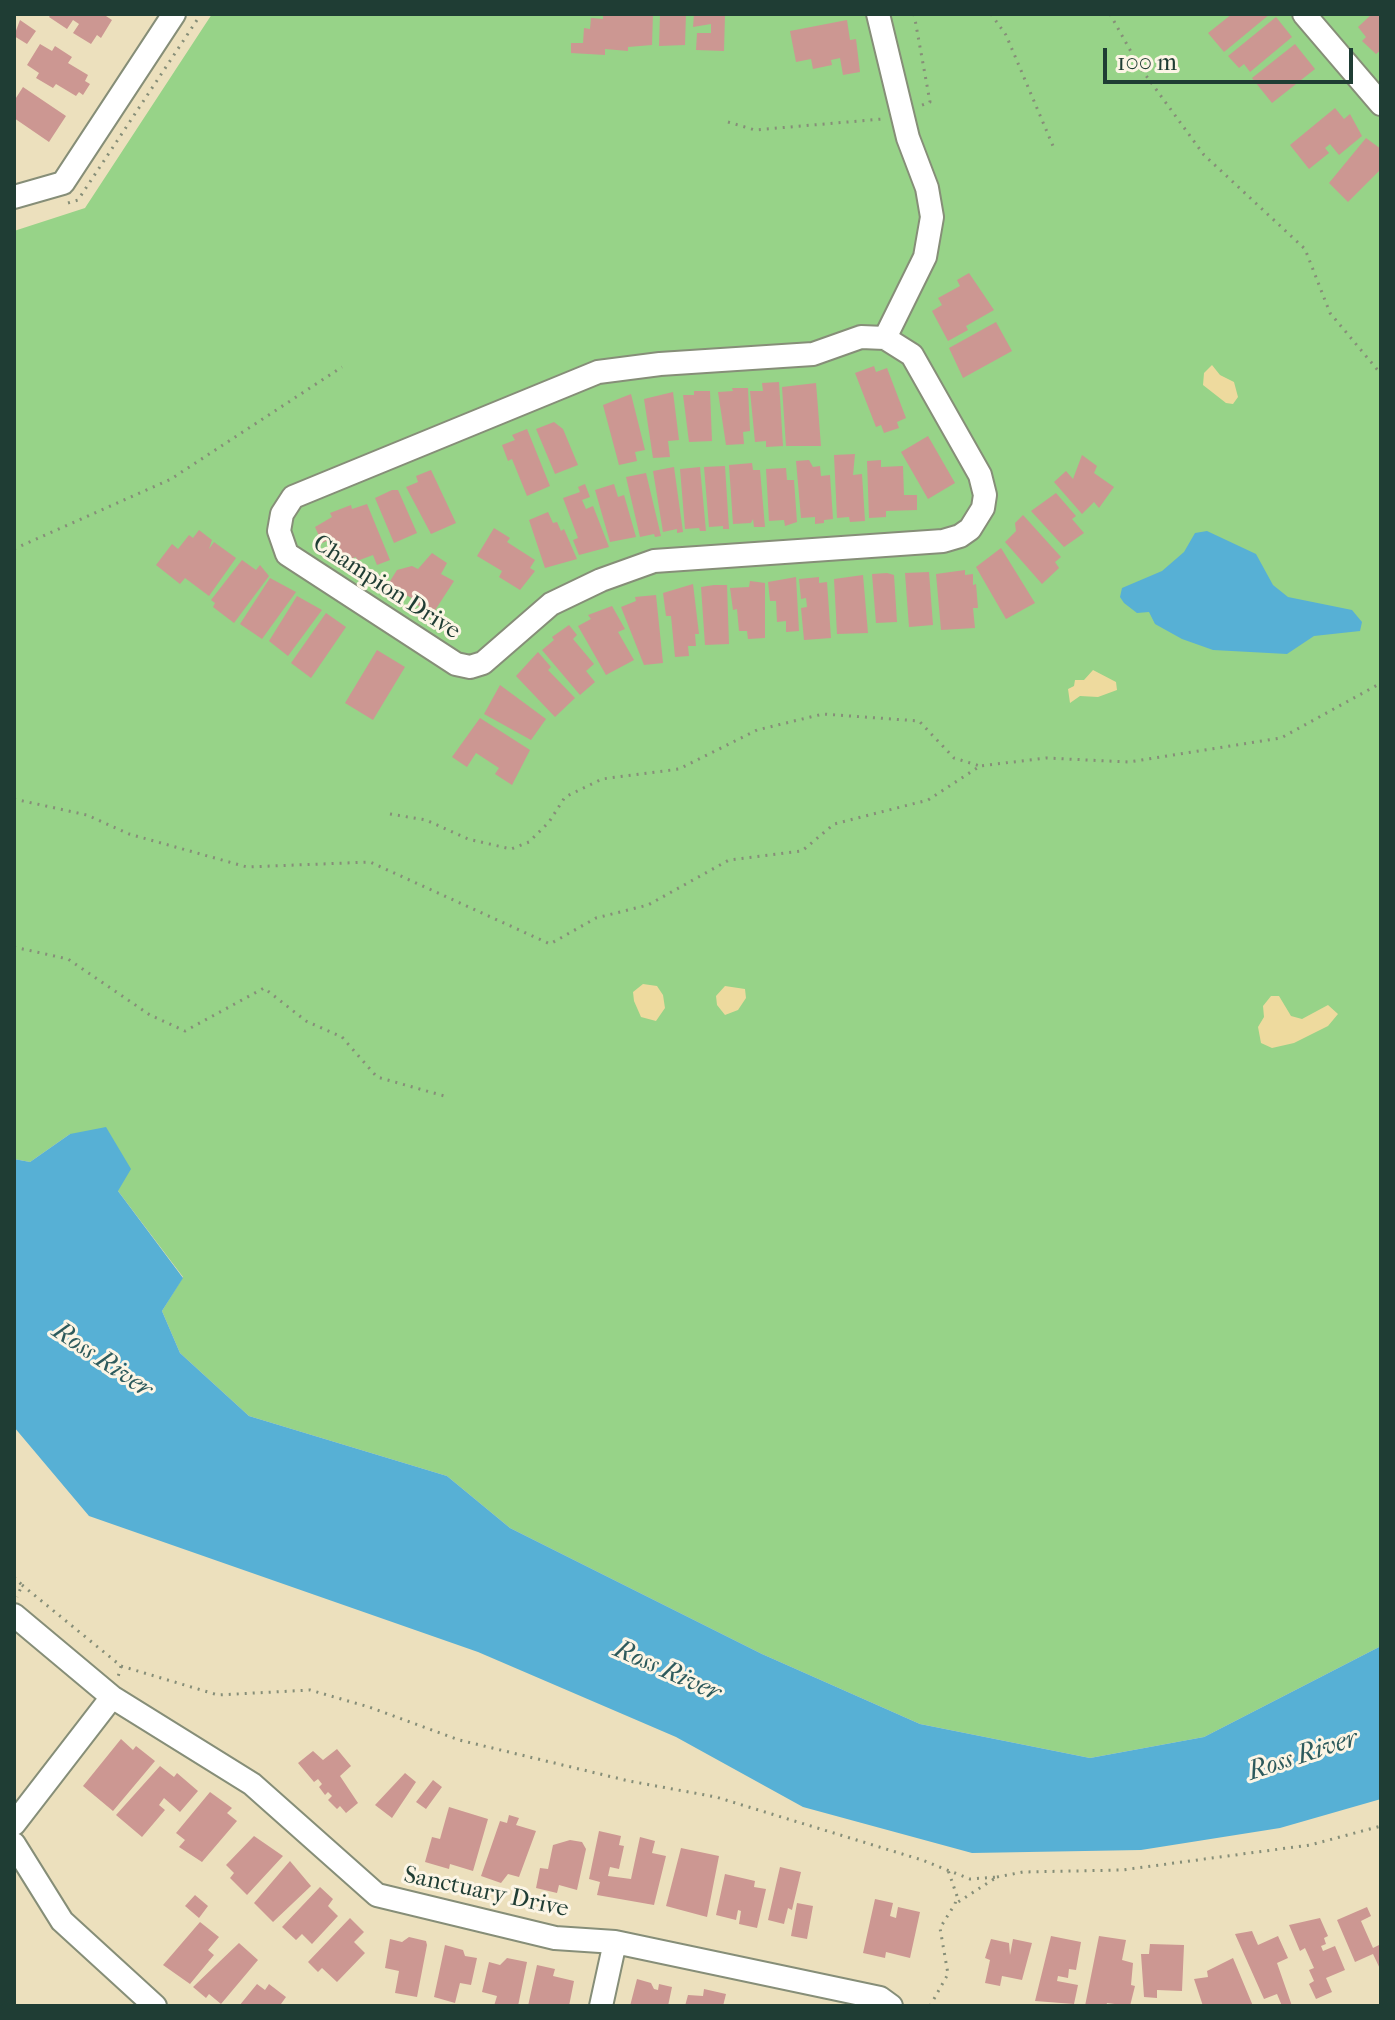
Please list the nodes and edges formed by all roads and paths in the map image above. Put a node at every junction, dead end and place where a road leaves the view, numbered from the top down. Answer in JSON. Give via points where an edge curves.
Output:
{"nodes":[{"id":1,"x":174,"y":14,"type":"edge"},
{"id":2,"x":878,"y":14,"type":"edge"},
{"id":3,"x":914,"y":14,"type":"edge"},
{"id":4,"x":991,"y":14,"type":"edge"},
{"id":5,"x":1110,"y":14,"type":"edge"},
{"id":6,"x":1304,"y":14,"type":"edge"},
{"id":7,"x":1381,"y":104,"type":"edge"},
{"id":8,"x":902,"y":114,"type":"junction"},
{"id":9,"x":728,"y":122,"type":"dead end"},
{"id":10,"x":1053,"y":146,"type":"dead end"},
{"id":11,"x":14,"y":197,"type":"edge"},
{"id":12,"x":885,"y":338,"type":"junction"},
{"id":13,"x":342,"y":367,"type":"dead end"},
{"id":14,"x":1381,"y":374,"type":"edge"},
{"id":15,"x":14,"y":549,"type":"edge"},
{"id":16,"x":1381,"y":683,"type":"edge"},
{"id":17,"x":980,"y":766,"type":"junction"},
{"id":18,"x":14,"y":799,"type":"edge"},
{"id":19,"x":390,"y":814,"type":"dead end"},
{"id":20,"x":14,"y":947,"type":"edge"},
{"id":21,"x":448,"y":1097,"type":"dead end"},
{"id":22,"x":14,"y":1577,"type":"edge"},
{"id":23,"x":22,"y":1585,"type":"junction"},
{"id":24,"x":14,"y":1606,"type":"edge"},
{"id":25,"x":14,"y":1615,"type":"edge"},
{"id":26,"x":121,"y":1666,"type":"junction"},
{"id":27,"x":112,"y":1697,"type":"junction"},
{"id":28,"x":14,"y":1824,"type":"edge"},
{"id":29,"x":1381,"y":1826,"type":"edge"},
{"id":30,"x":14,"y":1844,"type":"edge"},
{"id":31,"x":948,"y":1870,"type":"junction"},
{"id":32,"x":997,"y":1877,"type":"junction"},
{"id":33,"x":955,"y":1904,"type":"junction"},
{"id":34,"x":615,"y":1942,"type":"junction"},
{"id":35,"x":155,"y":2006,"type":"edge"},
{"id":36,"x":601,"y":2006,"type":"edge"},
{"id":37,"x":891,"y":2006,"type":"edge"},
{"id":38,"x":930,"y":2006,"type":"edge"}],
"edges":[{"from":1,"to":11,"type":"street","via":[[63,183]]},
{"from":2,"to":8,"type":"street"},
{"from":3,"to":8,"type":"path","via":[[930,102]]},
{"from":4,"to":10,"type":"path","via":[[1006,35]]},
{"from":5,"to":14,"type":"path","via":[[1139,66],[1204,155],[1305,249],[1330,313]]},
{"from":6,"to":7,"type":"street"},
{"from":8,"to":9,"type":"path","via":[[864,123],[755,130]]},
{"from":8,"to":12,"type":"street","via":[[932,217],[925,257]]},
{"from":12,"to":12,"type":"street","name":"Champion Drive","via":[[903,346],[919,364],[984,483],[980,516],[954,538],[654,561],[551,604],[483,663],[470,667],[456,664],[287,554],[279,531],[293,497],[598,372],[813,354],[861,337]]},
{"from":13,"to":15,"type":"path","via":[[171,479]]},
{"from":16,"to":17,"type":"path","via":[[1281,738],[1129,762],[1046,758]]},
{"from":17,"to":18,"type":"path","via":[[928,800],[834,824],[802,851],[729,860],[648,905],[596,918],[550,944],[370,862],[247,867],[129,834],[87,815]]},
{"from":17,"to":19,"type":"path","via":[[954,758],[919,721],[823,714],[757,730],[679,769],[602,779],[565,797],[529,842],[511,849],[468,839],[426,820]]},
{"from":20,"to":21,"type":"path","via":[[68,959],[150,1015],[185,1031],[264,988],[306,1021],[342,1037],[377,1077]]},
{"from":22,"to":23,"type":"path"},
{"from":23,"to":24,"type":"path"},
{"from":23,"to":26,"type":"path"},
{"from":25,"to":27,"type":"street","name":"Sanctuary Drive"},
{"from":26,"to":27,"type":"path"},
{"from":26,"to":31,"type":"path","via":[[218,1695],[310,1690],[474,1743],[716,1797]]},
{"from":27,"to":28,"type":"street"},
{"from":27,"to":34,"type":"street","name":"Sanctuary Drive","via":[[252,1784],[377,1895],[555,1938]]},
{"from":29,"to":32,"type":"path","via":[[1310,1845],[1122,1870]]},
{"from":30,"to":35,"type":"street","via":[[62,1921]]},
{"from":31,"to":32,"type":"path","via":[[970,1879]]},
{"from":31,"to":33,"type":"path"},
{"from":32,"to":33,"type":"path"},
{"from":33,"to":38,"type":"path","via":[[940,1928],[948,1974]]},
{"from":34,"to":36,"type":"street"},
{"from":34,"to":37,"type":"street","name":"Sanctuary Drive","via":[[880,1998]]}]}
